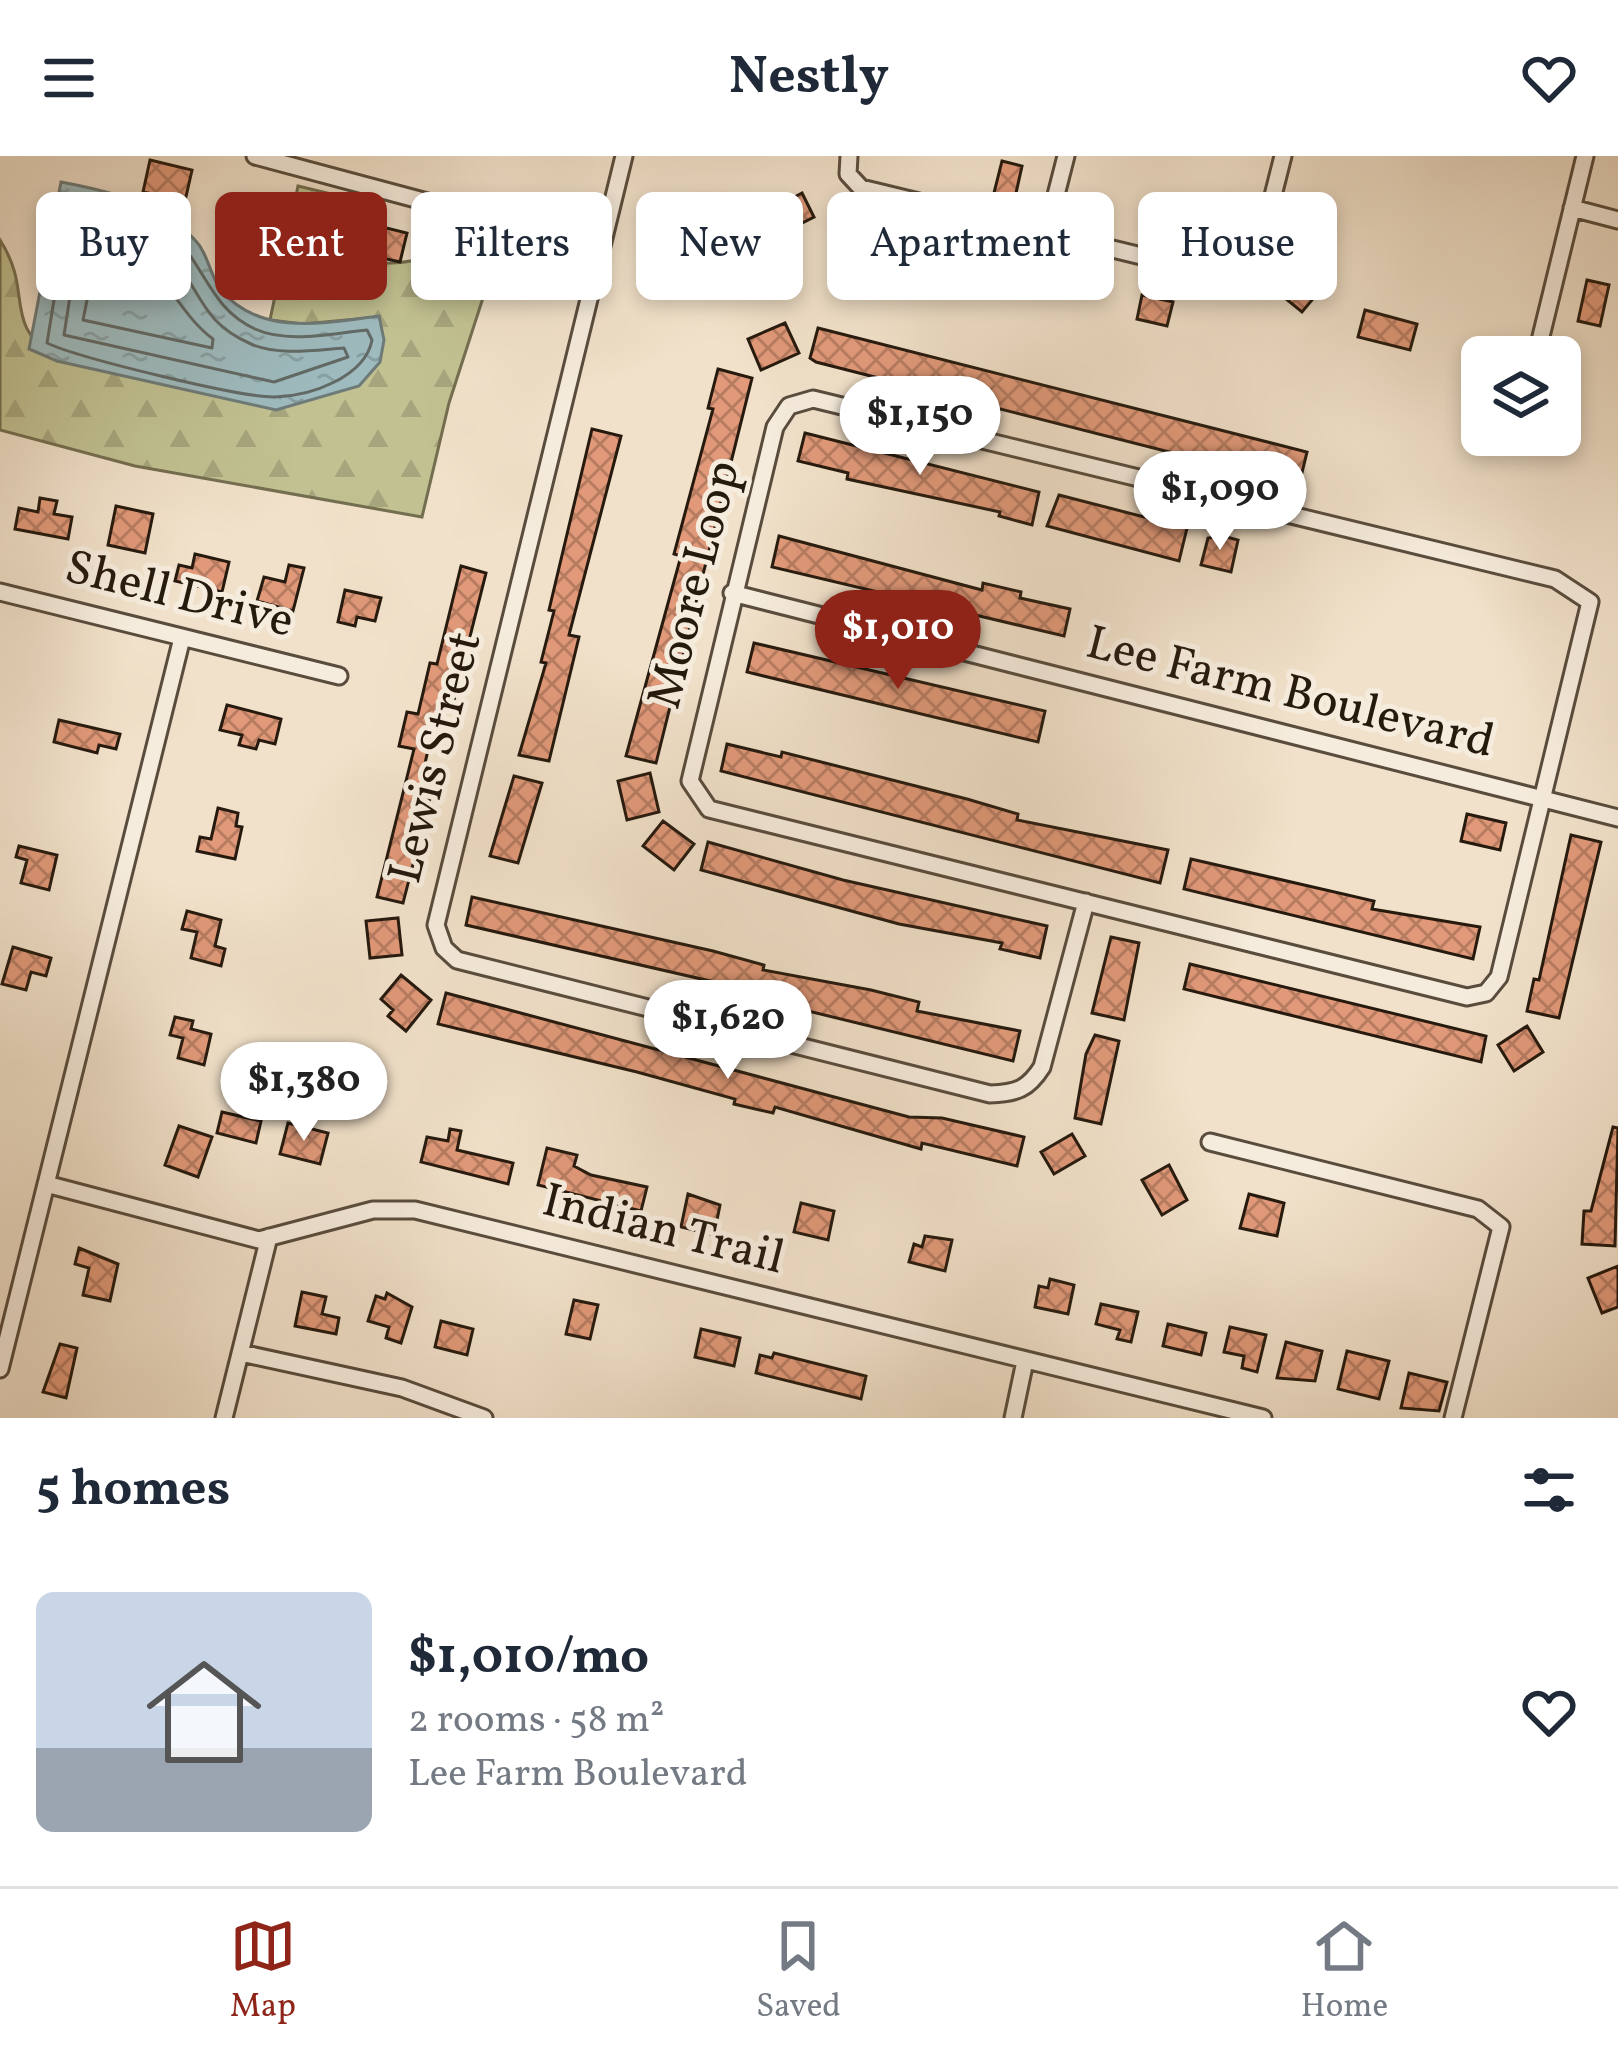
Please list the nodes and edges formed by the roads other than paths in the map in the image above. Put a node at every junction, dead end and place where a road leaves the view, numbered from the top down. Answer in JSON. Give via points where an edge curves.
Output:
{"nodes":[{"id":1,"x":255,"y":156,"type":"edge"},
{"id":2,"x":624,"y":156,"type":"edge"},
{"id":3,"x":849,"y":156,"type":"edge"},
{"id":4,"x":1066,"y":156,"type":"edge"},
{"id":5,"x":1282,"y":156,"type":"edge"},
{"id":6,"x":1586,"y":156,"type":"edge"},
{"id":7,"x":877,"y":192,"type":"edge"},
{"id":8,"x":1057,"y":192,"type":"edge"},
{"id":9,"x":411,"y":198,"type":"edge"},
{"id":10,"x":1572,"y":208,"type":"junction"},
{"id":11,"x":1618,"y":220,"type":"edge"},
{"id":12,"x":1114,"y":249,"type":"edge"},
{"id":13,"x":1541,"y":336,"type":"edge"},
{"id":14,"x":0,"y":592,"type":"edge"},
{"id":15,"x":733,"y":593,"type":"junction"},
{"id":16,"x":182,"y":638,"type":"junction"},
{"id":17,"x":339,"y":676,"type":"dead end"},
{"id":18,"x":1544,"y":799,"type":"junction"},
{"id":19,"x":1618,"y":818,"type":"edge"},
{"id":20,"x":1086,"y":902,"type":"junction"},
{"id":21,"x":1210,"y":1142,"type":"dead end"},
{"id":22,"x":46,"y":1184,"type":"junction"},
{"id":23,"x":269,"y":1237,"type":"junction"},
{"id":24,"x":241,"y":1353,"type":"junction"},
{"id":25,"x":1025,"y":1361,"type":"junction"},
{"id":26,"x":0,"y":1370,"type":"edge"},
{"id":27,"x":224,"y":1418,"type":"edge"},
{"id":28,"x":484,"y":1418,"type":"edge"},
{"id":29,"x":1012,"y":1418,"type":"edge"},
{"id":30,"x":1263,"y":1418,"type":"edge"},
{"id":31,"x":1453,"y":1418,"type":"edge"}],
"edges":[{"from":1,"to":9,"type":"street"},
{"from":2,"to":20,"type":"street","name":"Lewis Street","via":[[436,926],[444,947],[457,960],[990,1094],[1014,1093],[1042,1067]]},
{"from":3,"to":7,"type":"street","via":[[848,174]]},
{"from":4,"to":8,"type":"street"},
{"from":5,"to":12,"type":"street","via":[[1257,259],[1238,276]]},
{"from":6,"to":10,"type":"street"},
{"from":10,"to":11,"type":"street"},
{"from":10,"to":13,"type":"street"},
{"from":14,"to":16,"type":"street","name":"Shell Drive"},
{"from":15,"to":18,"type":"street","name":"Lee Farm Boulevard"},
{"from":15,"to":18,"type":"street","name":"Moore Loop","via":[[775,427],[790,406],[813,399],[1555,578],[1591,602]]},
{"from":15,"to":20,"type":"street","name":"Moore Loop","via":[[690,781],[709,809]]},
{"from":16,"to":17,"type":"street","name":"Shell Drive"},
{"from":16,"to":22,"type":"street"},
{"from":18,"to":19,"type":"street","name":"Lee Farm Boulevard"},
{"from":18,"to":20,"type":"street","name":"Moore Loop","via":[[1499,977],[1486,993],[1467,997]]},
{"from":21,"to":31,"type":"street","via":[[1478,1209],[1501,1227]]},
{"from":22,"to":23,"type":"street","name":"Indian Trail"},
{"from":22,"to":26,"type":"street"},
{"from":23,"to":24,"type":"street"},
{"from":23,"to":25,"type":"street","name":"Indian Trail","via":[[373,1210],[416,1210]]},
{"from":24,"to":27,"type":"street"},
{"from":24,"to":28,"type":"street","via":[[402,1388]]},
{"from":25,"to":29,"type":"street"},
{"from":25,"to":30,"type":"street","name":"Indian Trail"}]}
